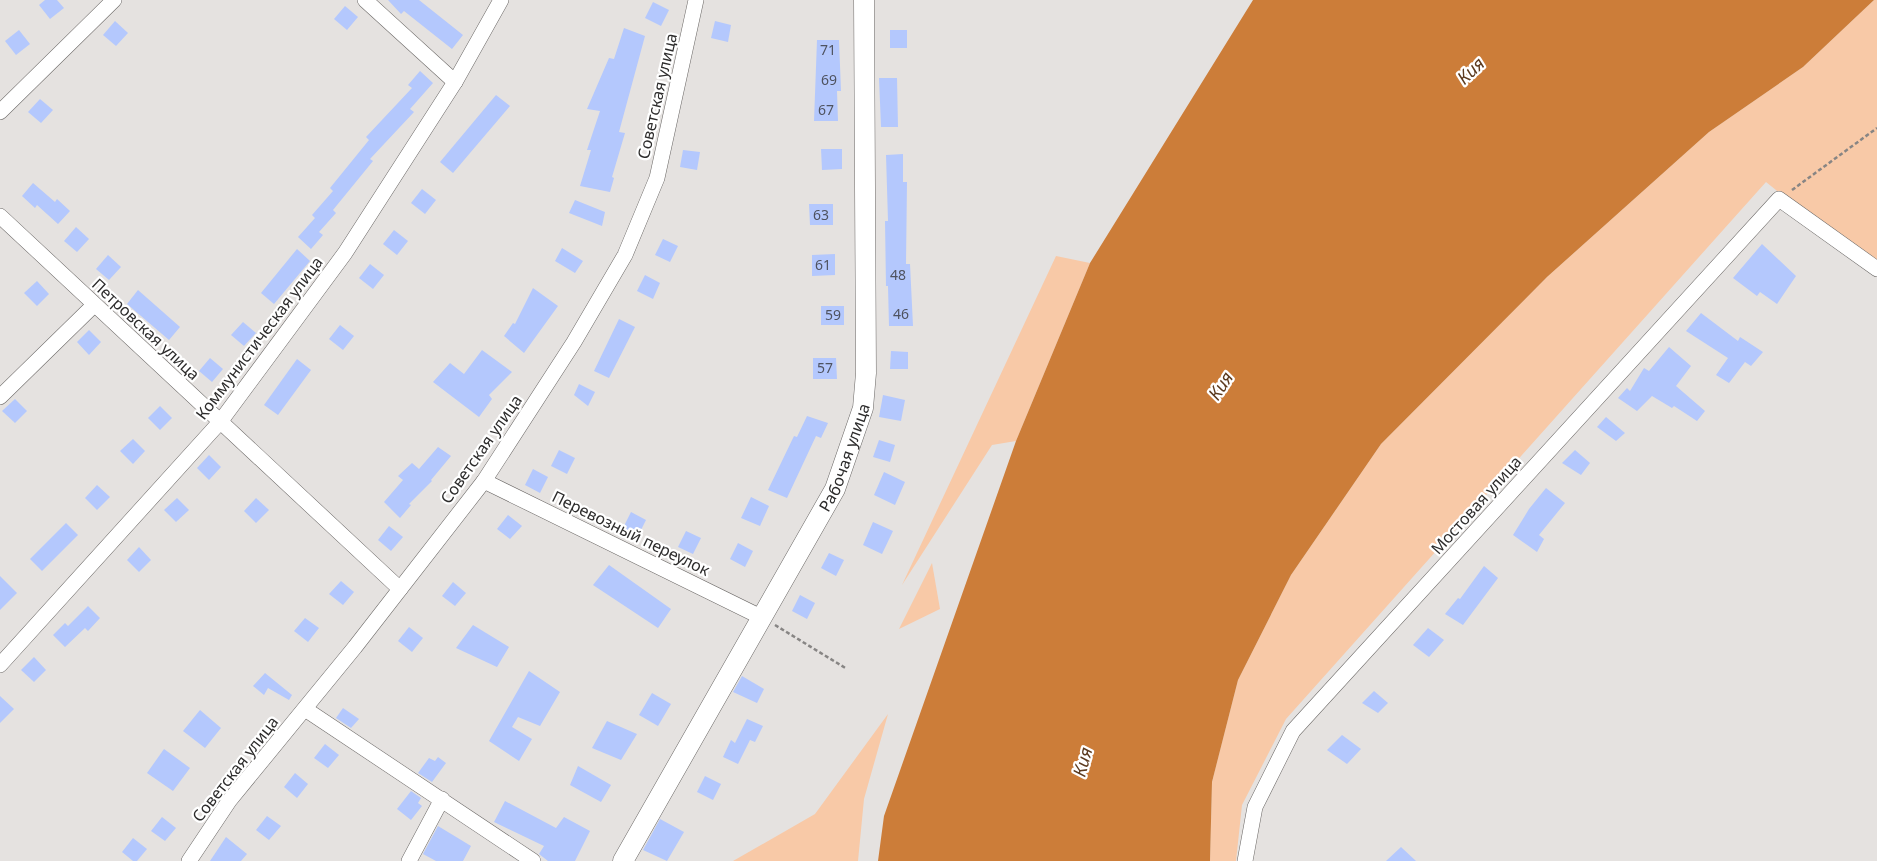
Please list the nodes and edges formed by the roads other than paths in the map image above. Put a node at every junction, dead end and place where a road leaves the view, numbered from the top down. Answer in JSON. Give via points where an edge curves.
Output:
{"nodes":[{"id":1,"x":114,"y":0,"type":"edge"},
{"id":2,"x":365,"y":0,"type":"edge"},
{"id":3,"x":501,"y":0,"type":"edge"},
{"id":4,"x":696,"y":0,"type":"edge"},
{"id":5,"x":864,"y":0,"type":"edge"},
{"id":6,"x":455,"y":82,"type":"junction"},
{"id":7,"x":0,"y":112,"type":"edge"},
{"id":8,"x":0,"y":216,"type":"edge"},
{"id":9,"x":1877,"y":268,"type":"edge"},
{"id":10,"x":94,"y":305,"type":"junction"},
{"id":11,"x":0,"y":397,"type":"edge"},
{"id":12,"x":220,"y":422,"type":"junction"},
{"id":13,"x":484,"y":481,"type":"junction"},
{"id":14,"x":400,"y":589,"type":"junction"},
{"id":15,"x":763,"y":618,"type":"junction"},
{"id":16,"x":0,"y":664,"type":"edge"},
{"id":17,"x":304,"y":709,"type":"junction"},
{"id":18,"x":442,"y":799,"type":"junction"},
{"id":19,"x":188,"y":861,"type":"edge"},
{"id":20,"x":409,"y":861,"type":"edge"},
{"id":21,"x":533,"y":861,"type":"edge"},
{"id":22,"x":623,"y":861,"type":"edge"},
{"id":23,"x":1245,"y":861,"type":"edge"}],
"edges":[{"from":1,"to":7,"type":"street"},
{"from":2,"to":6,"type":"street"},
{"from":3,"to":6,"type":"street","name":"Коммунистическая улица"},
{"from":4,"to":13,"type":"street","name":"Советская улица","via":[[657,178],[625,255],[574,342]]},
{"from":5,"to":15,"type":"main road","name":"Рабочая улица","via":[[866,373],[863,408],[835,489]]},
{"from":6,"to":12,"type":"street","name":"Коммунистическая улица","via":[[345,253]]},
{"from":8,"to":10,"type":"street","name":"Петровская улица"},
{"from":9,"to":23,"type":"street","name":"Мостовая улица","via":[[1779,199],[1293,731],[1255,807]]},
{"from":10,"to":11,"type":"street"},
{"from":10,"to":12,"type":"street","name":"Петровская улица"},
{"from":12,"to":14,"type":"street","name":"Петровская улица"},
{"from":12,"to":16,"type":"street","name":"Коммунистическая улица"},
{"from":13,"to":14,"type":"street","name":"Советская улица"},
{"from":13,"to":15,"type":"street","name":"Перевозный переулок"},
{"from":14,"to":17,"type":"street","name":"Советская улица"},
{"from":15,"to":22,"type":"main road","name":"Рабочая улица"},
{"from":17,"to":18,"type":"street"},
{"from":17,"to":19,"type":"street","name":"Советская улица","via":[[229,801]]},
{"from":18,"to":20,"type":"street"},
{"from":18,"to":21,"type":"street"}]}
